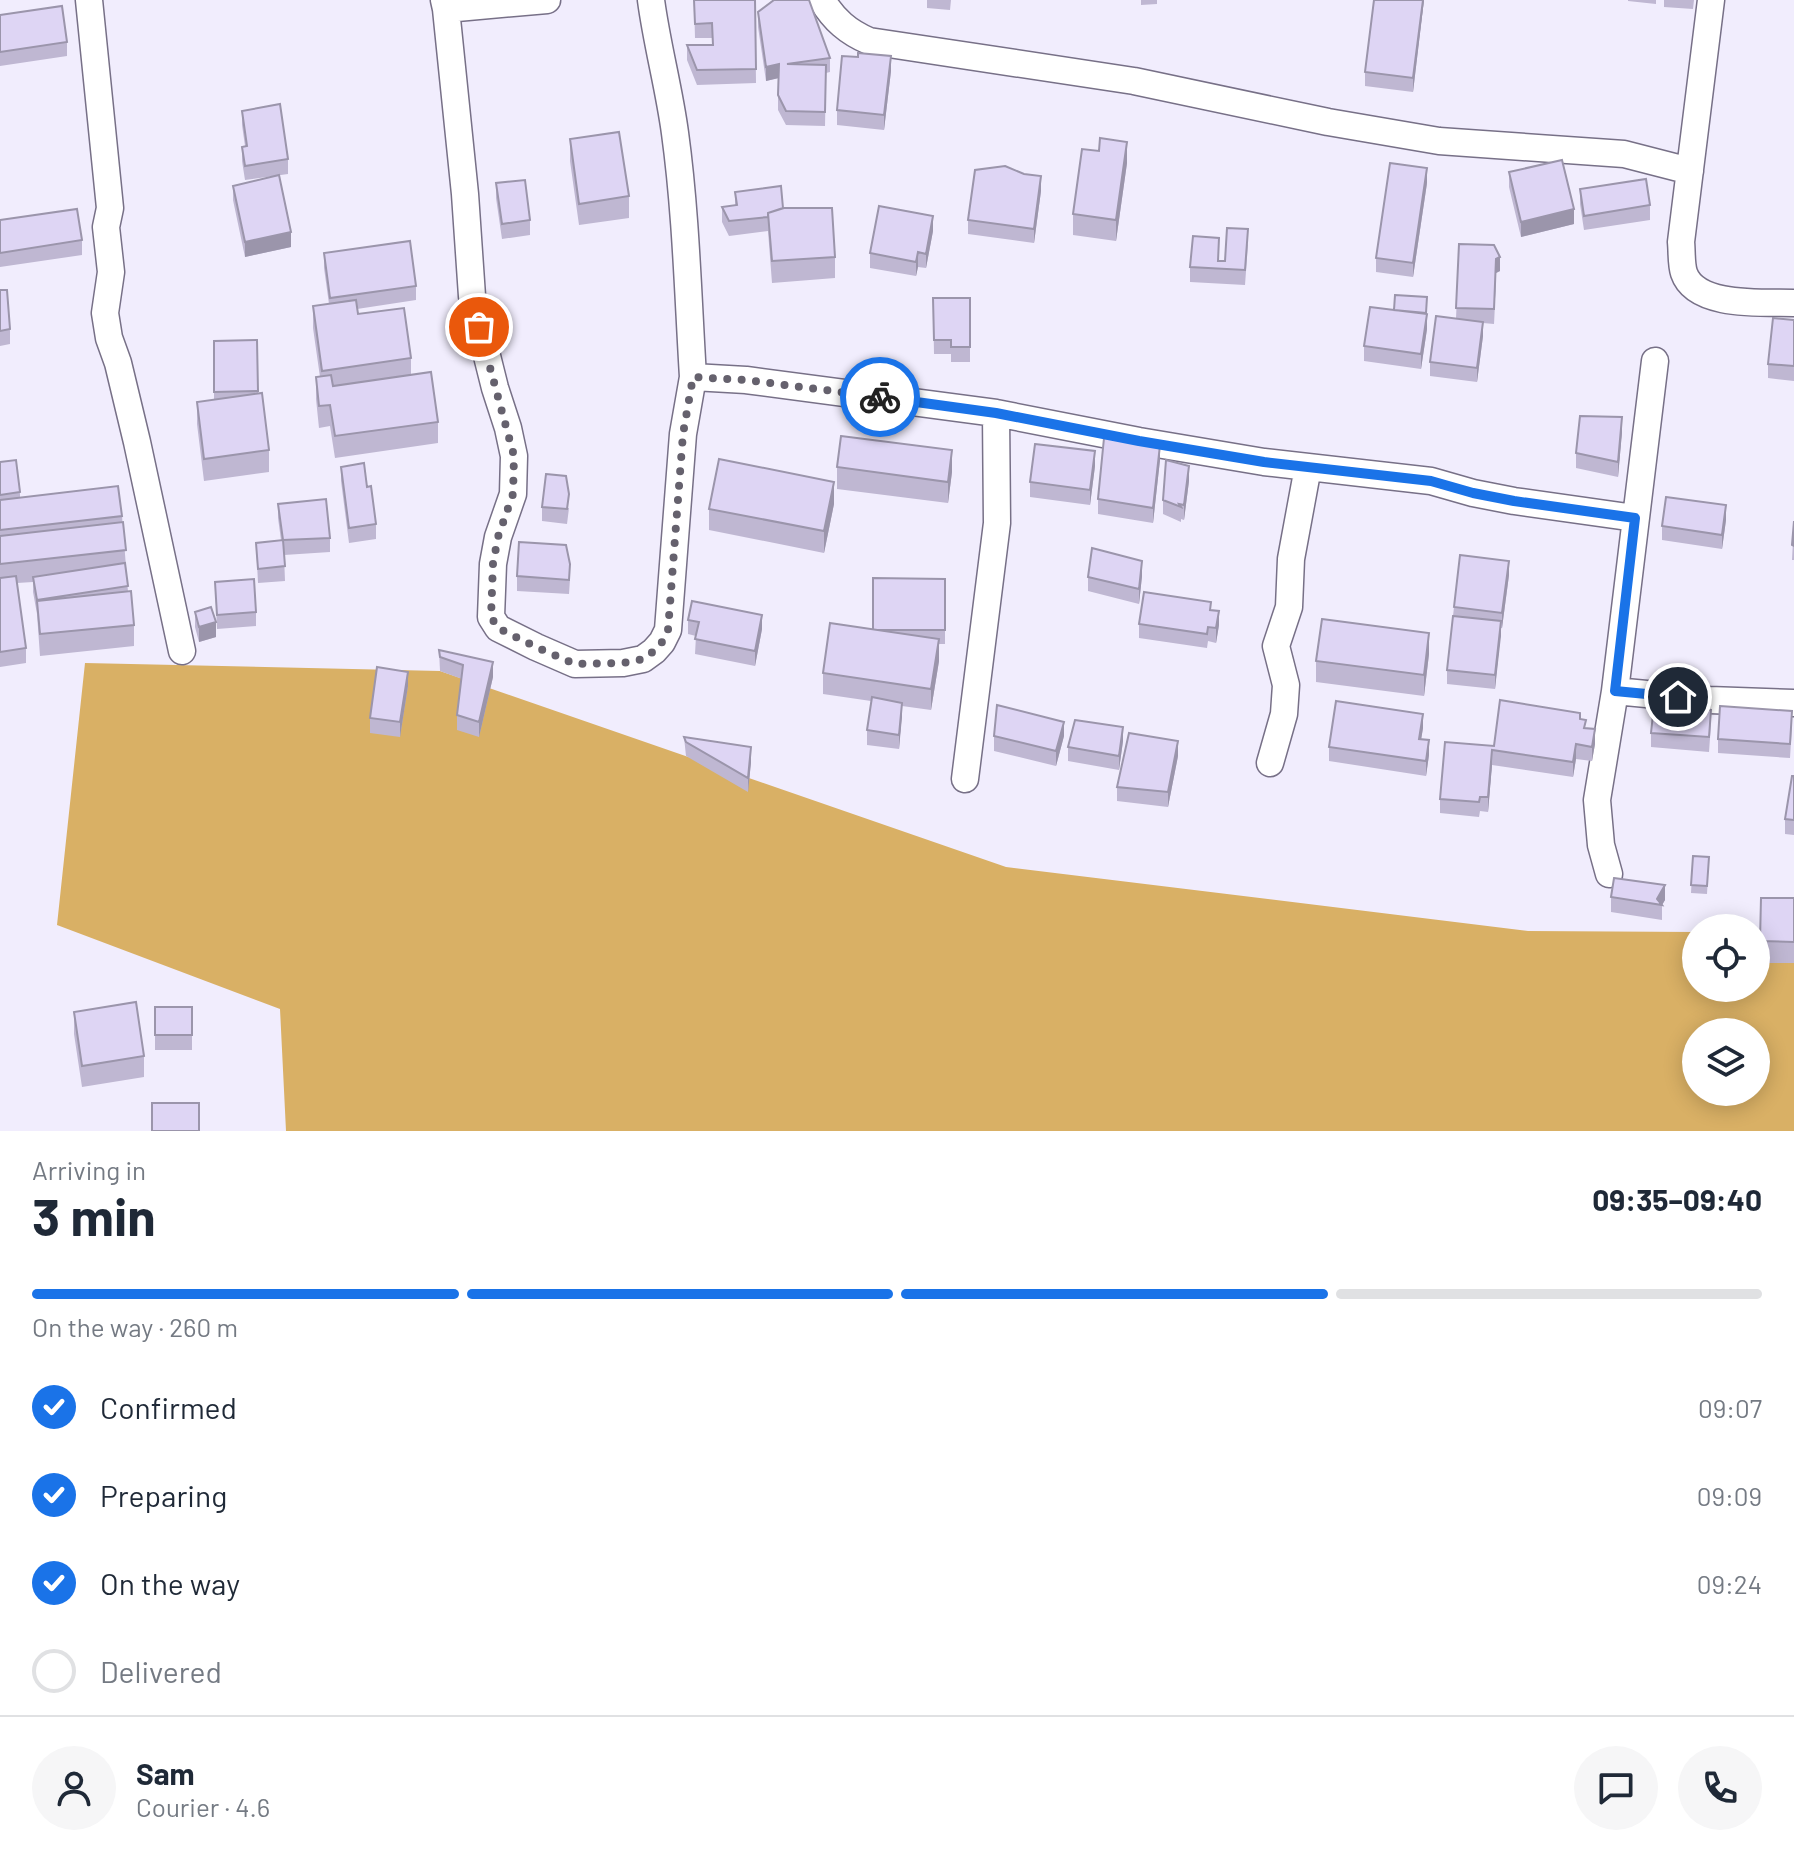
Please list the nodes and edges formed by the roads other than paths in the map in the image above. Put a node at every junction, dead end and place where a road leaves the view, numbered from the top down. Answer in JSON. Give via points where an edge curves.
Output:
{"nodes":[{"id":1,"x":89,"y":0,"type":"edge"},
{"id":2,"x":547,"y":0,"type":"edge"},
{"id":3,"x":651,"y":0,"type":"edge"},
{"id":4,"x":822,"y":0,"type":"edge"},
{"id":5,"x":1711,"y":0,"type":"edge"},
{"id":6,"x":445,"y":5,"type":"edge"},
{"id":7,"x":1690,"y":171,"type":"junction"},
{"id":8,"x":1794,"y":303,"type":"edge"},
{"id":9,"x":1655,"y":361,"type":"dead end"},
{"id":10,"x":693,"y":377,"type":"junction"},
{"id":11,"x":996,"y":413,"type":"junction"},
{"id":12,"x":1308,"y":467,"type":"junction"},
{"id":13,"x":1635,"y":518,"type":"junction"},
{"id":14,"x":182,"y":651,"type":"dead end"},
{"id":15,"x":1615,"y":691,"type":"junction"},
{"id":16,"x":1794,"y":703,"type":"edge"},
{"id":17,"x":1270,"y":763,"type":"dead end"},
{"id":18,"x":965,"y":779,"type":"dead end"},
{"id":19,"x":1609,"y":874,"type":"dead end"}],
"edges":[{"from":1,"to":14,"type":"street","via":[[110,208],[106,227],[111,272],[105,313]]},
{"from":2,"to":6,"type":"street"},
{"from":3,"to":10,"type":"street","via":[[675,130]]},
{"from":4,"to":7,"type":"street","via":[[831,16],[869,41],[1134,81],[1439,141],[1624,154]]},
{"from":5,"to":7,"type":"street"},
{"from":6,"to":10,"type":"street","via":[[472,296],[514,456],[513,494],[493,564],[491,617],[498,628],[575,664],[643,659],[662,642],[668,630],[683,434]]},
{"from":7,"to":8,"type":"street","via":[[1681,242],[1684,274],[1696,291],[1716,298]]},
{"from":9,"to":13,"type":"street"},
{"from":10,"to":11,"type":"street"},
{"from":11,"to":12,"type":"street"},
{"from":11,"to":18,"type":"street","via":[[997,523]]},
{"from":12,"to":13,"type":"street","via":[[1431,481],[1514,501]]},
{"from":12,"to":17,"type":"street","via":[[1291,559],[1289,607],[1276,646],[1286,685]]},
{"from":13,"to":15,"type":"street"},
{"from":15,"to":16,"type":"street"},
{"from":15,"to":19,"type":"street","via":[[1597,800]]}]}
